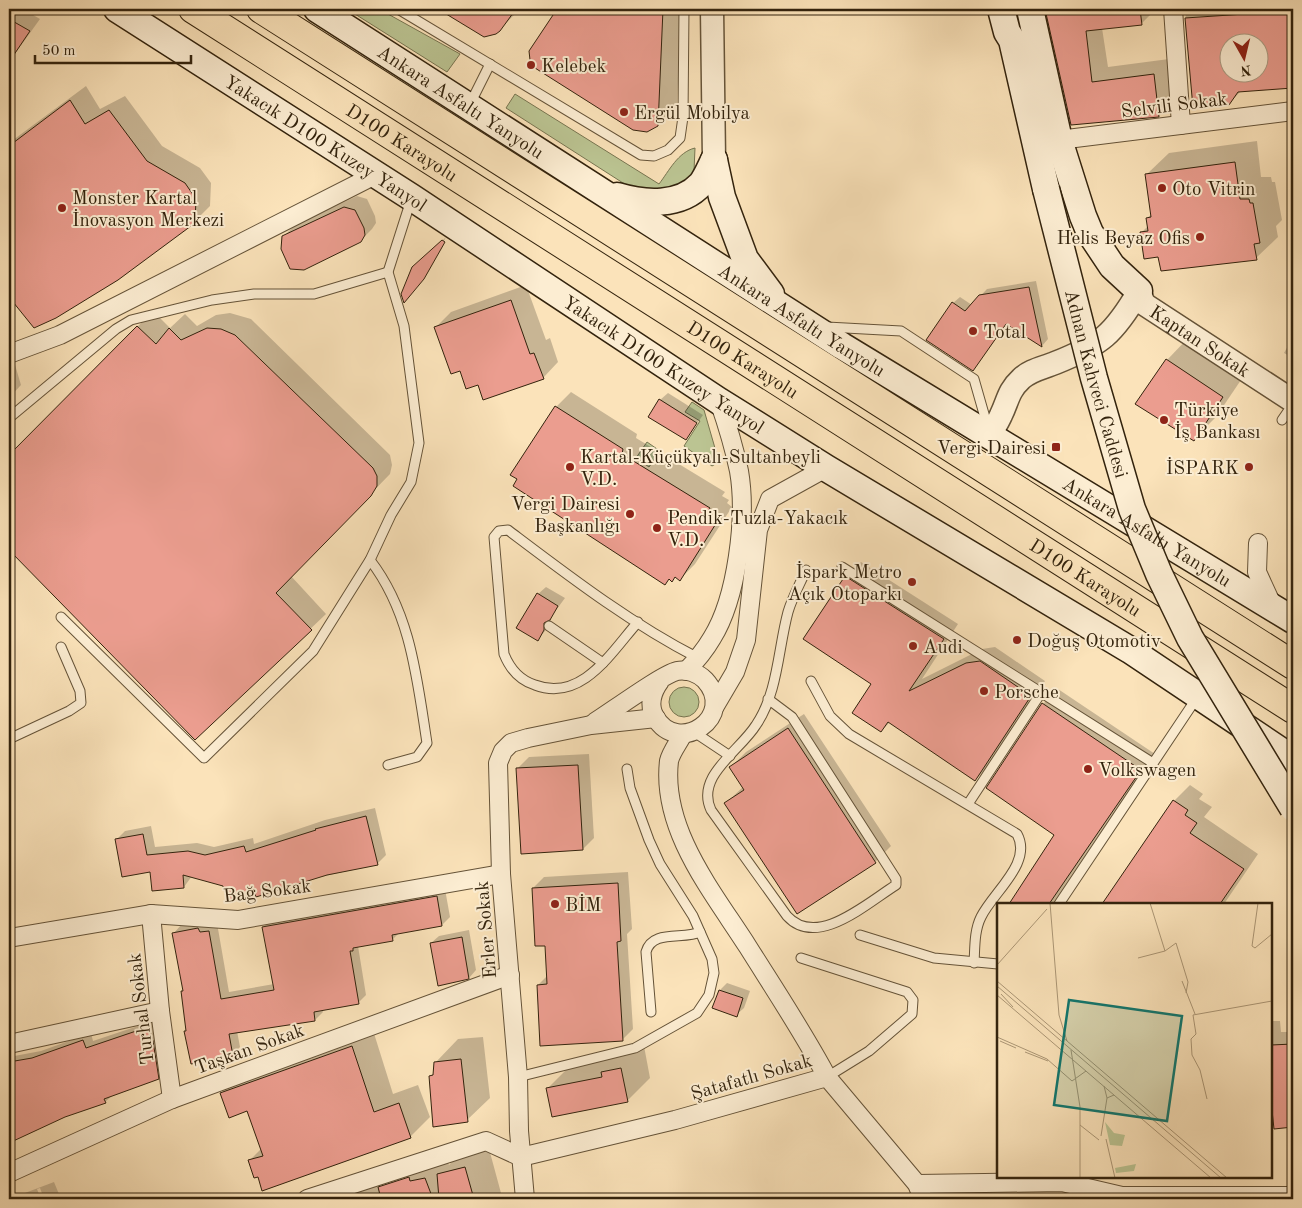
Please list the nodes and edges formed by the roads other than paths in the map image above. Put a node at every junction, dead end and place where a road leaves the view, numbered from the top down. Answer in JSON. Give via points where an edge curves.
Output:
{"nodes":[{"id":1,"x":117,"y":9,"type":"edge"},
{"id":2,"x":193,"y":9,"type":"edge"},
{"id":3,"x":261,"y":9,"type":"edge"},
{"id":4,"x":317,"y":9,"type":"edge"},
{"id":5,"x":398,"y":9,"type":"edge"},
{"id":6,"x":684,"y":9,"type":"edge"},
{"id":7,"x":712,"y":9,"type":"edge"},
{"id":8,"x":1001,"y":9,"type":"edge"},
{"id":9,"x":1015,"y":9,"type":"edge"},
{"id":10,"x":1030,"y":9,"type":"edge"},
{"id":11,"x":1173,"y":9,"type":"edge"},
{"id":12,"x":1012,"y":40,"type":"junction"},
{"id":13,"x":490,"y":64,"type":"junction"},
{"id":14,"x":469,"y":106,"type":"junction"},
{"id":15,"x":1293,"y":111,"type":"edge"},
{"id":16,"x":1181,"y":125,"type":"junction"},
{"id":17,"x":1059,"y":140,"type":"junction"},
{"id":18,"x":714,"y":160,"type":"junction"},
{"id":19,"x":375,"y":175,"type":"junction"},
{"id":20,"x":601,"y":191,"type":"junction"},
{"id":21,"x":411,"y":197,"type":"junction"},
{"id":22,"x":388,"y":272,"type":"junction"},
{"id":23,"x":1139,"y":291,"type":"junction"},
{"id":24,"x":782,"y":308,"type":"junction"},
{"id":25,"x":810,"y":326,"type":"junction"},
{"id":26,"x":9,"y":354,"type":"edge"},
{"id":27,"x":1293,"y":385,"type":"edge"},
{"id":28,"x":719,"y":401,"type":"junction"},
{"id":29,"x":1293,"y":403,"type":"edge"},
{"id":30,"x":9,"y":418,"type":"edge"},
{"id":31,"x":1282,"y":420,"type":"dead end"},
{"id":32,"x":990,"y":435,"type":"junction"},
{"id":33,"x":826,"y":468,"type":"junction"},
{"id":34,"x":1258,"y":543,"type":"dead end"},
{"id":35,"x":370,"y":560,"type":"junction"},
{"id":36,"x":842,"y":567,"type":"dead end"},
{"id":37,"x":806,"y":570,"type":"dead end"},
{"id":38,"x":1283,"y":614,"type":"edge"},
{"id":39,"x":61,"y":617,"type":"dead end"},
{"id":40,"x":638,"y":622,"type":"junction"},
{"id":41,"x":549,"y":626,"type":"dead end"},
{"id":42,"x":61,"y":647,"type":"dead end"},
{"id":43,"x":698,"y":658,"type":"junction"},
{"id":44,"x":603,"y":663,"type":"junction"},
{"id":45,"x":1293,"y":665,"type":"edge"},
{"id":46,"x":686,"y":671,"type":"junction"},
{"id":47,"x":660,"y":681,"type":"junction"},
{"id":48,"x":811,"y":681,"type":"dead end"},
{"id":49,"x":1041,"y":693,"type":"junction"},
{"id":50,"x":1198,"y":696,"type":"junction"},
{"id":51,"x":768,"y":699,"type":"junction"},
{"id":52,"x":715,"y":706,"type":"junction"},
{"id":53,"x":1293,"y":709,"type":"edge"},
{"id":54,"x":656,"y":718,"type":"junction"},
{"id":55,"x":591,"y":724,"type":"junction"},
{"id":56,"x":688,"y":733,"type":"junction"},
{"id":57,"x":9,"y":739,"type":"edge"},
{"id":58,"x":730,"y":756,"type":"junction"},
{"id":59,"x":1293,"y":759,"type":"edge"},
{"id":60,"x":1153,"y":763,"type":"junction"},
{"id":61,"x":388,"y":764,"type":"dead end"},
{"id":62,"x":627,"y":769,"type":"dead end"},
{"id":63,"x":968,"y":804,"type":"junction"},
{"id":64,"x":1293,"y":808,"type":"edge"},
{"id":65,"x":501,"y":874,"type":"junction"},
{"id":66,"x":1060,"y":903,"type":"edge"},
{"id":67,"x":151,"y":914,"type":"junction"},
{"id":68,"x":700,"y":932,"type":"junction"},
{"id":69,"x":860,"y":935,"type":"dead end"},
{"id":70,"x":9,"y":938,"type":"edge"},
{"id":71,"x":802,"y":958,"type":"dead end"},
{"id":72,"x":974,"y":963,"type":"junction"},
{"id":73,"x":997,"y":964,"type":"edge"},
{"id":74,"x":510,"y":975,"type":"junction"},
{"id":75,"x":160,"y":1011,"type":"junction"},
{"id":76,"x":651,"y":1012,"type":"dead end"},
{"id":77,"x":9,"y":1044,"type":"edge"},
{"id":78,"x":518,"y":1076,"type":"junction"},
{"id":79,"x":827,"y":1077,"type":"junction"},
{"id":80,"x":172,"y":1099,"type":"junction"},
{"id":81,"x":521,"y":1157,"type":"junction"},
{"id":82,"x":9,"y":1173,"type":"edge"},
{"id":83,"x":920,"y":1192,"type":"edge"},
{"id":84,"x":1293,"y":1196,"type":"edge"},
{"id":85,"x":307,"y":1199,"type":"edge"},
{"id":86,"x":525,"y":1199,"type":"edge"}],
"edges":[{"from":1,"to":19,"type":"main road","name":"Yakacık D100 Kuzey Yanyol"},
{"from":2,"to":53,"type":"highway","name":"D100 Karayolu"},
{"from":3,"to":45,"type":"highway","name":"D100 Karayolu"},
{"from":4,"to":14,"type":"main road","name":"Ankara Asfaltı Yanyolu"},
{"from":5,"to":13,"type":"lane"},
{"from":6,"to":13,"type":"lane","via":[[680,138],[668,150],[654,156],[641,155]]},
{"from":7,"to":18,"type":"street"},
{"from":8,"to":12,"type":"main road"},
{"from":9,"to":12,"type":"main road"},
{"from":10,"to":17,"type":"main road"},
{"from":11,"to":16,"type":"street"},
{"from":12,"to":64,"type":"main road","name":"Adnan Kahveci Caddesi","bridge":true,"via":[[1094,378],[1132,508],[1190,638]]},
{"from":13,"to":14,"type":"lane"},
{"from":14,"to":20,"type":"main road","name":"Ankara Asfaltı Yanyolu"},
{"from":15,"to":16,"type":"street","name":"Selvili Sokak"},
{"from":16,"to":17,"type":"street","name":"Selvili Sokak"},
{"from":17,"to":23,"type":"main road","via":[[1090,233],[1112,266]]},
{"from":18,"to":20,"type":"main road","via":[[701,184],[684,196],[669,201],[638,202]]},
{"from":18,"to":24,"type":"main road","via":[[722,197],[744,259]]},
{"from":19,"to":21,"type":"main road","name":"Yakacık D100 Kuzey Yanyol"},
{"from":19,"to":26,"type":"street","via":[[60,335]]},
{"from":20,"to":24,"type":"main road","name":"Ankara Asfaltı Yanyolu"},
{"from":21,"to":22,"type":"lane"},
{"from":21,"to":28,"type":"main road","name":"Yakacık D100 Kuzey Yanyol"},
{"from":22,"to":30,"type":"lane","via":[[314,294],[254,294],[212,300],[131,320]]},
{"from":22,"to":35,"type":"lane","via":[[404,326],[419,443],[411,482]]},
{"from":23,"to":27,"type":"street","name":"Kaptan Sokak","via":[[1151,294]]},
{"from":23,"to":29,"type":"street","name":"Kaptan Sokak","via":[[1144,304]]},
{"from":23,"to":32,"type":"street","via":[[1115,329],[1103,340],[1087,351],[1029,372],[1020,379],[1011,390]]},
{"from":24,"to":25,"type":"main road","name":"Ankara Asfaltı Yanyolu"},
{"from":25,"to":32,"type":"main road","name":"Ankara Asfaltı Yanyolu"},
{"from":25,"to":32,"type":"lane","via":[[901,331],[974,380]]},
{"from":28,"to":33,"type":"main road","name":"Yakacık D100 Kuzey Yanyol"},
{"from":28,"to":43,"type":"street","via":[[739,472],[742,519],[734,575],[723,617]]},
{"from":29,"to":31,"type":"lane"},
{"from":32,"to":38,"type":"main road","name":"Ankara Asfaltı Yanyolu"},
{"from":33,"to":50,"type":"main road","name":"Yakacık D100 Kuzey Yanyol","via":[[1130,650]]},
{"from":33,"to":52,"type":"street","via":[[770,499],[758,530],[746,640],[734,672]]},
{"from":34,"to":38,"type":"street","via":[[1257,572],[1261,586]]},
{"from":35,"to":39,"type":"lane","via":[[313,651],[204,758]]},
{"from":35,"to":61,"type":"lane","via":[[385,580],[405,628],[421,693],[427,743],[417,757]]},
{"from":36,"to":49,"type":"lane"},
{"from":37,"to":51,"type":"lane","via":[[789,610]]},
{"from":40,"to":43,"type":"lane"},
{"from":40,"to":44,"type":"lane"},
{"from":40,"to":44,"type":"lane","via":[[508,530],[496,534],[493,541],[504,654],[511,668],[528,683],[558,689],[578,684]]},
{"from":41,"to":44,"type":"lane"},
{"from":42,"to":57,"type":"lane","via":[[80,691],[81,702],[69,711]]},
{"from":43,"to":46,"type":"street"},
{"from":46,"to":47,"type":"street","via":[[676,671]]},
{"from":46,"to":52,"type":"street","via":[[704,678]]},
{"from":47,"to":54,"type":"street","via":[[652,699]]},
{"from":47,"to":55,"type":"street"},
{"from":48,"to":63,"type":"lane","via":[[826,711],[849,734]]},
{"from":49,"to":60,"type":"lane"},
{"from":49,"to":63,"type":"lane"},
{"from":50,"to":59,"type":"main road","name":"Yakacık D100 Kuzey Yanyol"},
{"from":50,"to":60,"type":"lane"},
{"from":51,"to":58,"type":"lane","via":[[757,724]]},
{"from":51,"to":58,"type":"lane","via":[[792,717],[896,879],[896,885],[836,923],[807,929],[792,922],[708,804],[708,785]]},
{"from":52,"to":56,"type":"street","via":[[703,726]]},
{"from":54,"to":55,"type":"street"},
{"from":54,"to":56,"type":"street","via":[[672,732]]},
{"from":55,"to":65,"type":"street","name":"Erler Sokak","via":[[511,743],[503,751],[498,763]]},
{"from":56,"to":58,"type":"lane"},
{"from":56,"to":79,"type":"street","via":[[669,759],[669,788],[674,814],[688,850],[802,1031]]},
{"from":60,"to":66,"type":"lane"},
{"from":62,"to":68,"type":"lane","via":[[630,788],[649,840]]},
{"from":63,"to":72,"type":"lane","via":[[1017,834],[1022,849],[1017,864],[979,921]]},
{"from":65,"to":67,"type":"street","name":"Bağ Sokak","via":[[238,920]]},
{"from":65,"to":74,"type":"street","name":"Erler Sokak"},
{"from":67,"to":70,"type":"street","name":"Bağ Sokak"},
{"from":67,"to":75,"type":"street","name":"Turhal Sokak"},
{"from":68,"to":76,"type":"lane","via":[[659,938],[650,943],[646,952]]},
{"from":68,"to":78,"type":"lane","via":[[712,959],[714,973],[709,995],[697,1013],[635,1048]]},
{"from":69,"to":72,"type":"lane","via":[[934,958]]},
{"from":71,"to":79,"type":"lane","via":[[907,992],[913,1000],[912,1014],[869,1051]]},
{"from":72,"to":73,"type":"lane"},
{"from":74,"to":78,"type":"street","name":"Erler Sokak"},
{"from":74,"to":80,"type":"street","name":"Taşkan Sokak"},
{"from":75,"to":77,"type":"street"},
{"from":75,"to":80,"type":"street","name":"Turhal Sokak"},
{"from":78,"to":81,"type":"street","name":"Erler Sokak"},
{"from":79,"to":81,"type":"street","name":"Şatafatlı Sokak","via":[[674,1120]]},
{"from":79,"to":83,"type":"street","name":"Şatafatlı Sokak"},
{"from":80,"to":82,"type":"street","name":"Taşkan Sokak"},
{"from":81,"to":85,"type":"street","via":[[486,1141]]},
{"from":81,"to":86,"type":"street","name":"Erler Sokak"},
{"from":83,"to":84,"type":"street","name":"Şatafatlı Sokak","via":[[1062,1182],[1122,1196]]}]}
